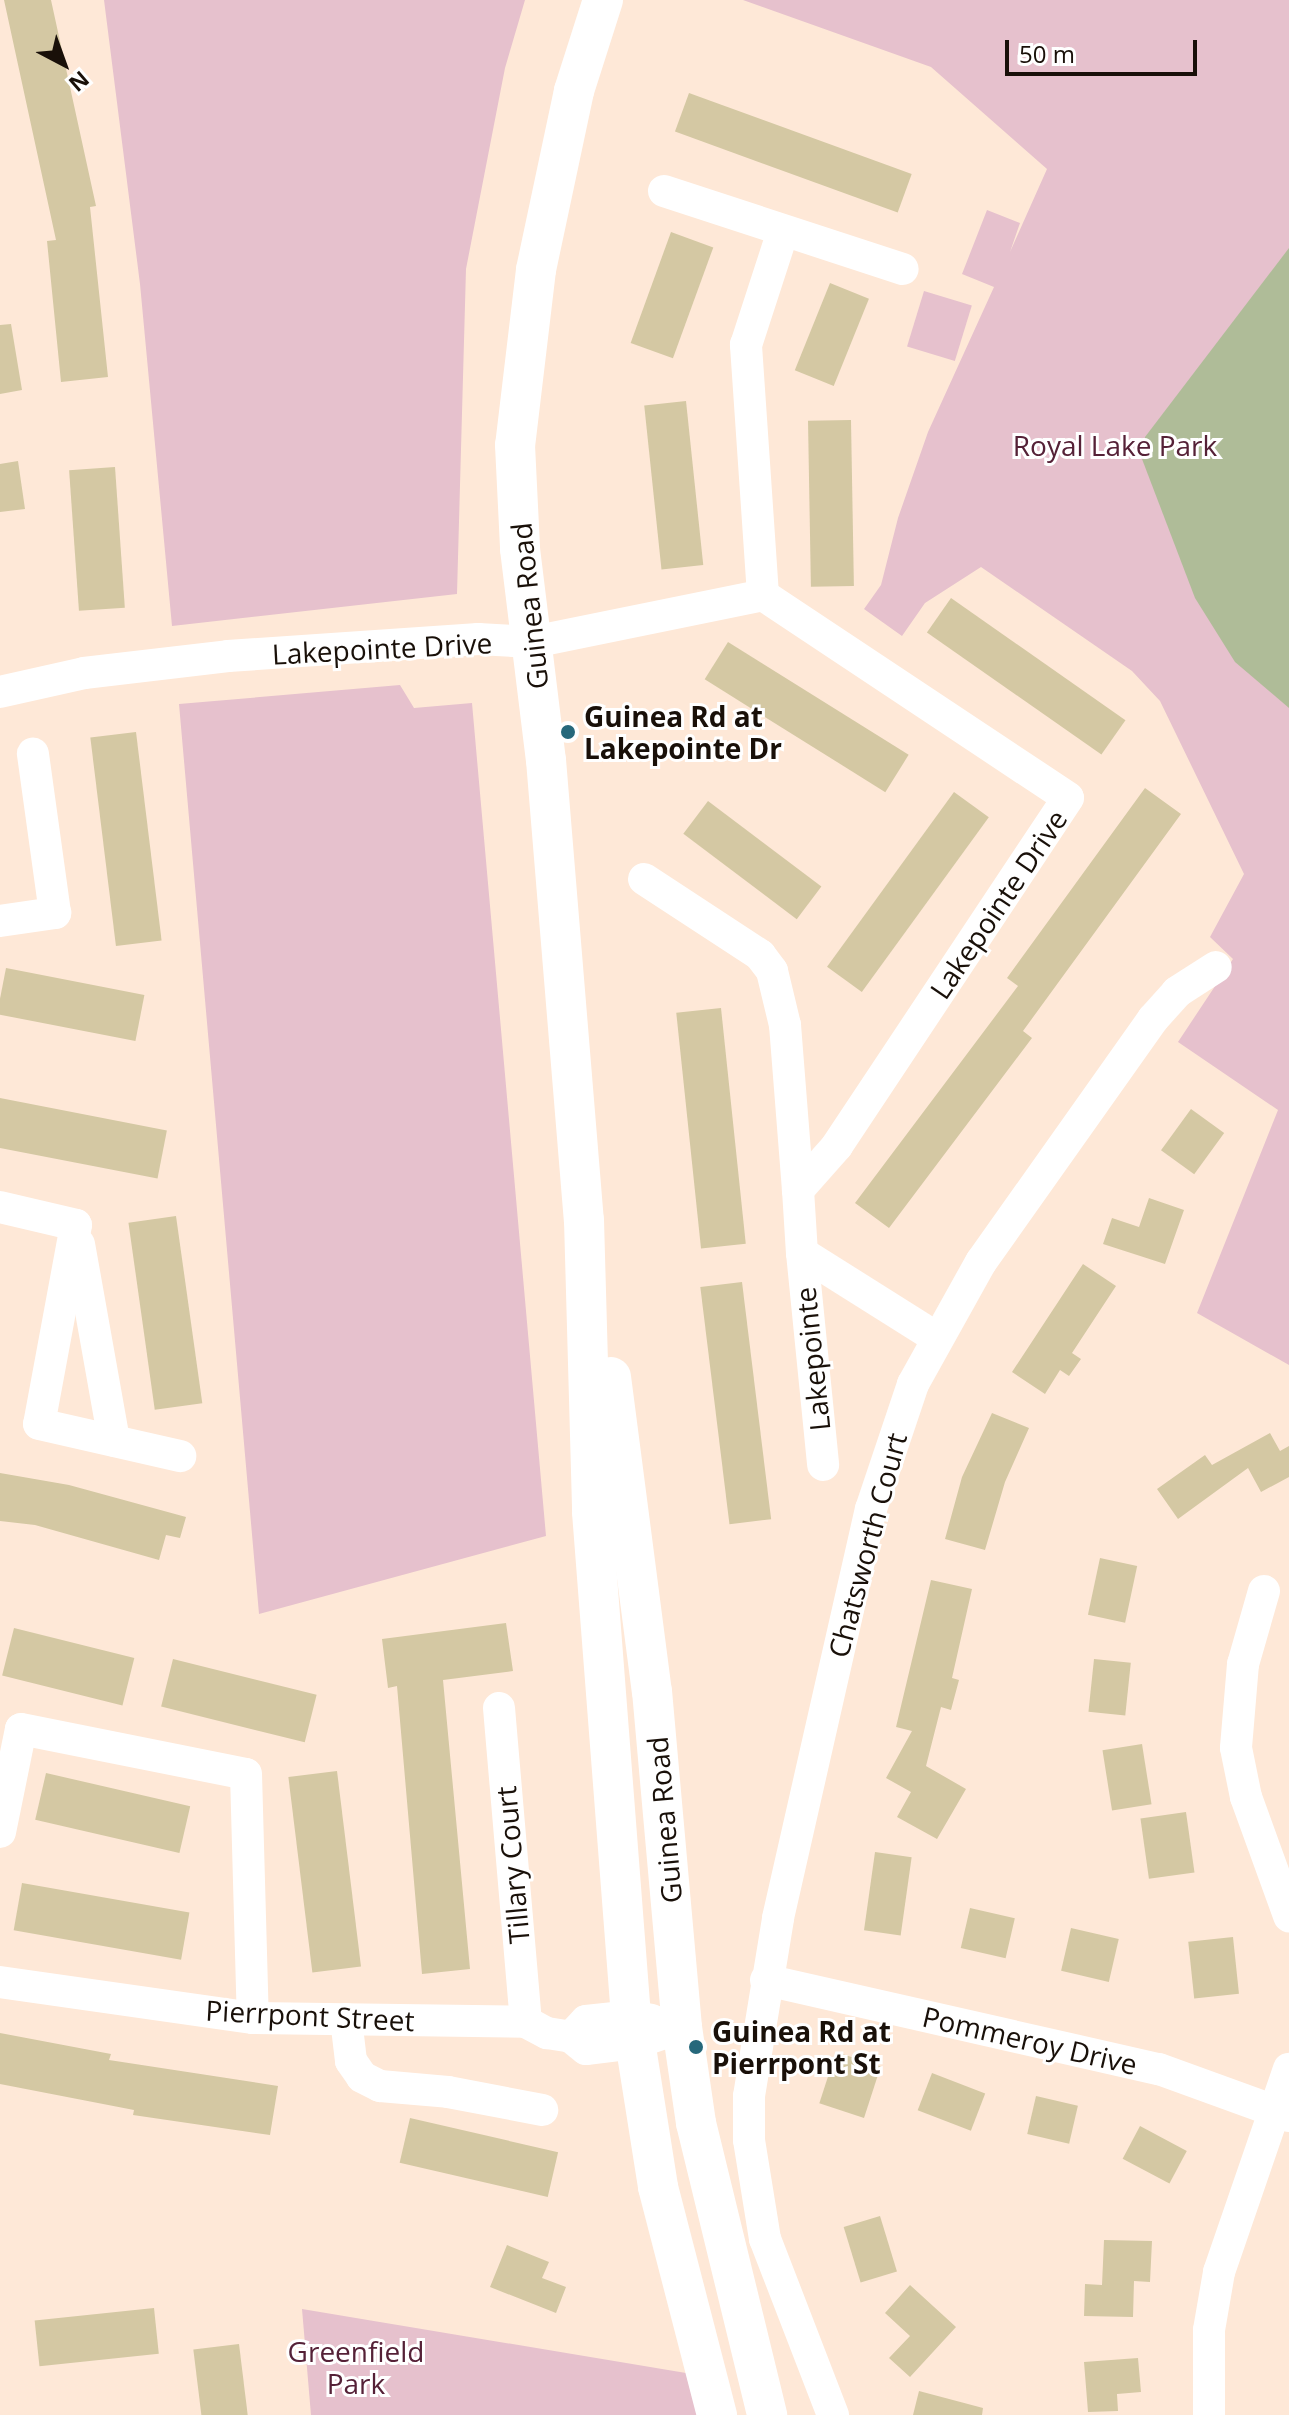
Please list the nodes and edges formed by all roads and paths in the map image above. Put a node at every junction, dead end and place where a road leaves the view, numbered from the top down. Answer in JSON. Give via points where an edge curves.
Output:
{"nodes":[{"id":1,"x":603,"y":0,"type":"edge"},
{"id":2,"x":664,"y":191,"type":"dead end"},
{"id":3,"x":783,"y":231,"type":"junction"},
{"id":4,"x":903,"y":269,"type":"dead end"},
{"id":5,"x":763,"y":595,"type":"junction"},
{"id":6,"x":533,"y":642,"type":"junction"},
{"id":7,"x":0,"y":692,"type":"edge"},
{"id":8,"x":33,"y":754,"type":"dead end"},
{"id":9,"x":644,"y":879,"type":"dead end"},
{"id":10,"x":0,"y":921,"type":"edge"},
{"id":11,"x":1216,"y":967,"type":"dead end"},
{"id":12,"x":798,"y":1190,"type":"junction"},
{"id":13,"x":0,"y":1207,"type":"edge"},
{"id":14,"x":584,"y":1220,"type":"junction"},
{"id":15,"x":76,"y":1225,"type":"junction"},
{"id":16,"x":802,"y":1253,"type":"junction"},
{"id":17,"x":937,"y":1338,"type":"junction"},
{"id":18,"x":114,"y":1441,"type":"junction"},
{"id":19,"x":180,"y":1456,"type":"dead end"},
{"id":20,"x":823,"y":1465,"type":"dead end"},
{"id":21,"x":1264,"y":1591,"type":"dead end"},
{"id":22,"x":499,"y":1708,"type":"dead end"},
{"id":23,"x":0,"y":1832,"type":"edge"},
{"id":24,"x":1289,"y":1916,"type":"edge"},
{"id":25,"x":766,"y":1980,"type":"junction"},
{"id":26,"x":0,"y":1982,"type":"edge"},
{"id":27,"x":253,"y":2018,"type":"junction"},
{"id":28,"x":346,"y":2019,"type":"junction"},
{"id":29,"x":526,"y":2022,"type":"junction"},
{"id":30,"x":682,"y":2027,"type":"junction"},
{"id":31,"x":633,"y":2029,"type":"junction"},
{"id":32,"x":1289,"y":2069,"type":"edge"},
{"id":33,"x":542,"y":2110,"type":"dead end"},
{"id":34,"x":1282,"y":2112,"type":"edge"},
{"id":35,"x":717,"y":2415,"type":"edge"},
{"id":36,"x":767,"y":2415,"type":"edge"},
{"id":37,"x":833,"y":2415,"type":"edge"},
{"id":38,"x":1209,"y":2415,"type":"edge"}],
"edges":[{"from":1,"to":6,"type":"main road","name":"Guinea Road","via":[[548,200],[520,386],[515,445],[519,534]]},
{"from":2,"to":3,"type":"street"},
{"from":3,"to":4,"type":"street"},
{"from":3,"to":5,"type":"street","via":[[746,345]]},
{"from":5,"to":6,"type":"street","name":"Lakepointe Drive"},
{"from":5,"to":12,"type":"street","name":"Lakepointe Drive","via":[[1068,798],[837,1146]]},
{"from":6,"to":7,"type":"street","name":"Lakepointe Drive","via":[[478,639],[228,656],[84,673]]},
{"from":6,"to":14,"type":"main road","name":"Guinea Road"},
{"from":8,"to":10,"type":"street","via":[[55,913]]},
{"from":9,"to":12,"type":"street","via":[[760,955],[772,971],[785,1025]]},
{"from":11,"to":17,"type":"street","name":"Chatsworth Court","via":[[1177,992],[1153,1019],[981,1262]]},
{"from":12,"to":16,"type":"street"},
{"from":13,"to":15,"type":"street"},
{"from":14,"to":30,"type":"main road","name":"Guinea Road","via":[[603,1315],[652,1691]]},
{"from":14,"to":31,"type":"main road","name":"Guinea Road","via":[[592,1512]]},
{"from":15,"to":18,"type":"street"},
{"from":15,"to":18,"type":"street","via":[[39,1424]]},
{"from":16,"to":17,"type":"street"},
{"from":16,"to":20,"type":"street","name":"Lakepointe"},
{"from":17,"to":25,"type":"street","name":"Chatsworth Court","via":[[913,1384],[871,1509]]},
{"from":18,"to":19,"type":"street"},
{"from":21,"to":24,"type":"street","via":[[1243,1664],[1236,1748],[1246,1797]]},
{"from":22,"to":29,"type":"street","name":"Tillary Court"},
{"from":23,"to":27,"type":"street","via":[[21,1729],[246,1774]]},
{"from":25,"to":34,"type":"street","name":"Pommeroy Drive","via":[[1159,2069]]},
{"from":25,"to":37,"type":"street","via":[[749,2096],[756,2198],[779,2283]]},
{"from":26,"to":27,"type":"street","name":"Pierrpont Street"},
{"from":27,"to":28,"type":"street","name":"Pierrpont Street"},
{"from":28,"to":29,"type":"street","name":"Pierrpont Street"},
{"from":28,"to":33,"type":"street","via":[[351,2061],[362,2077],[380,2086],[448,2092]]},
{"from":29,"to":31,"type":"street","name":"Pierrpont Street","via":[[571,2037],[586,2021]]},
{"from":30,"to":31,"type":"street","name":"Pierrpont Street"},
{"from":30,"to":36,"type":"main road","name":"Guinea Road","via":[[706,2176]]},
{"from":31,"to":35,"type":"main road","name":"Guinea Road","via":[[658,2187]]},
{"from":32,"to":34,"type":"street"},
{"from":34,"to":38,"type":"street","via":[[1219,2272],[1209,2330]]}]}
